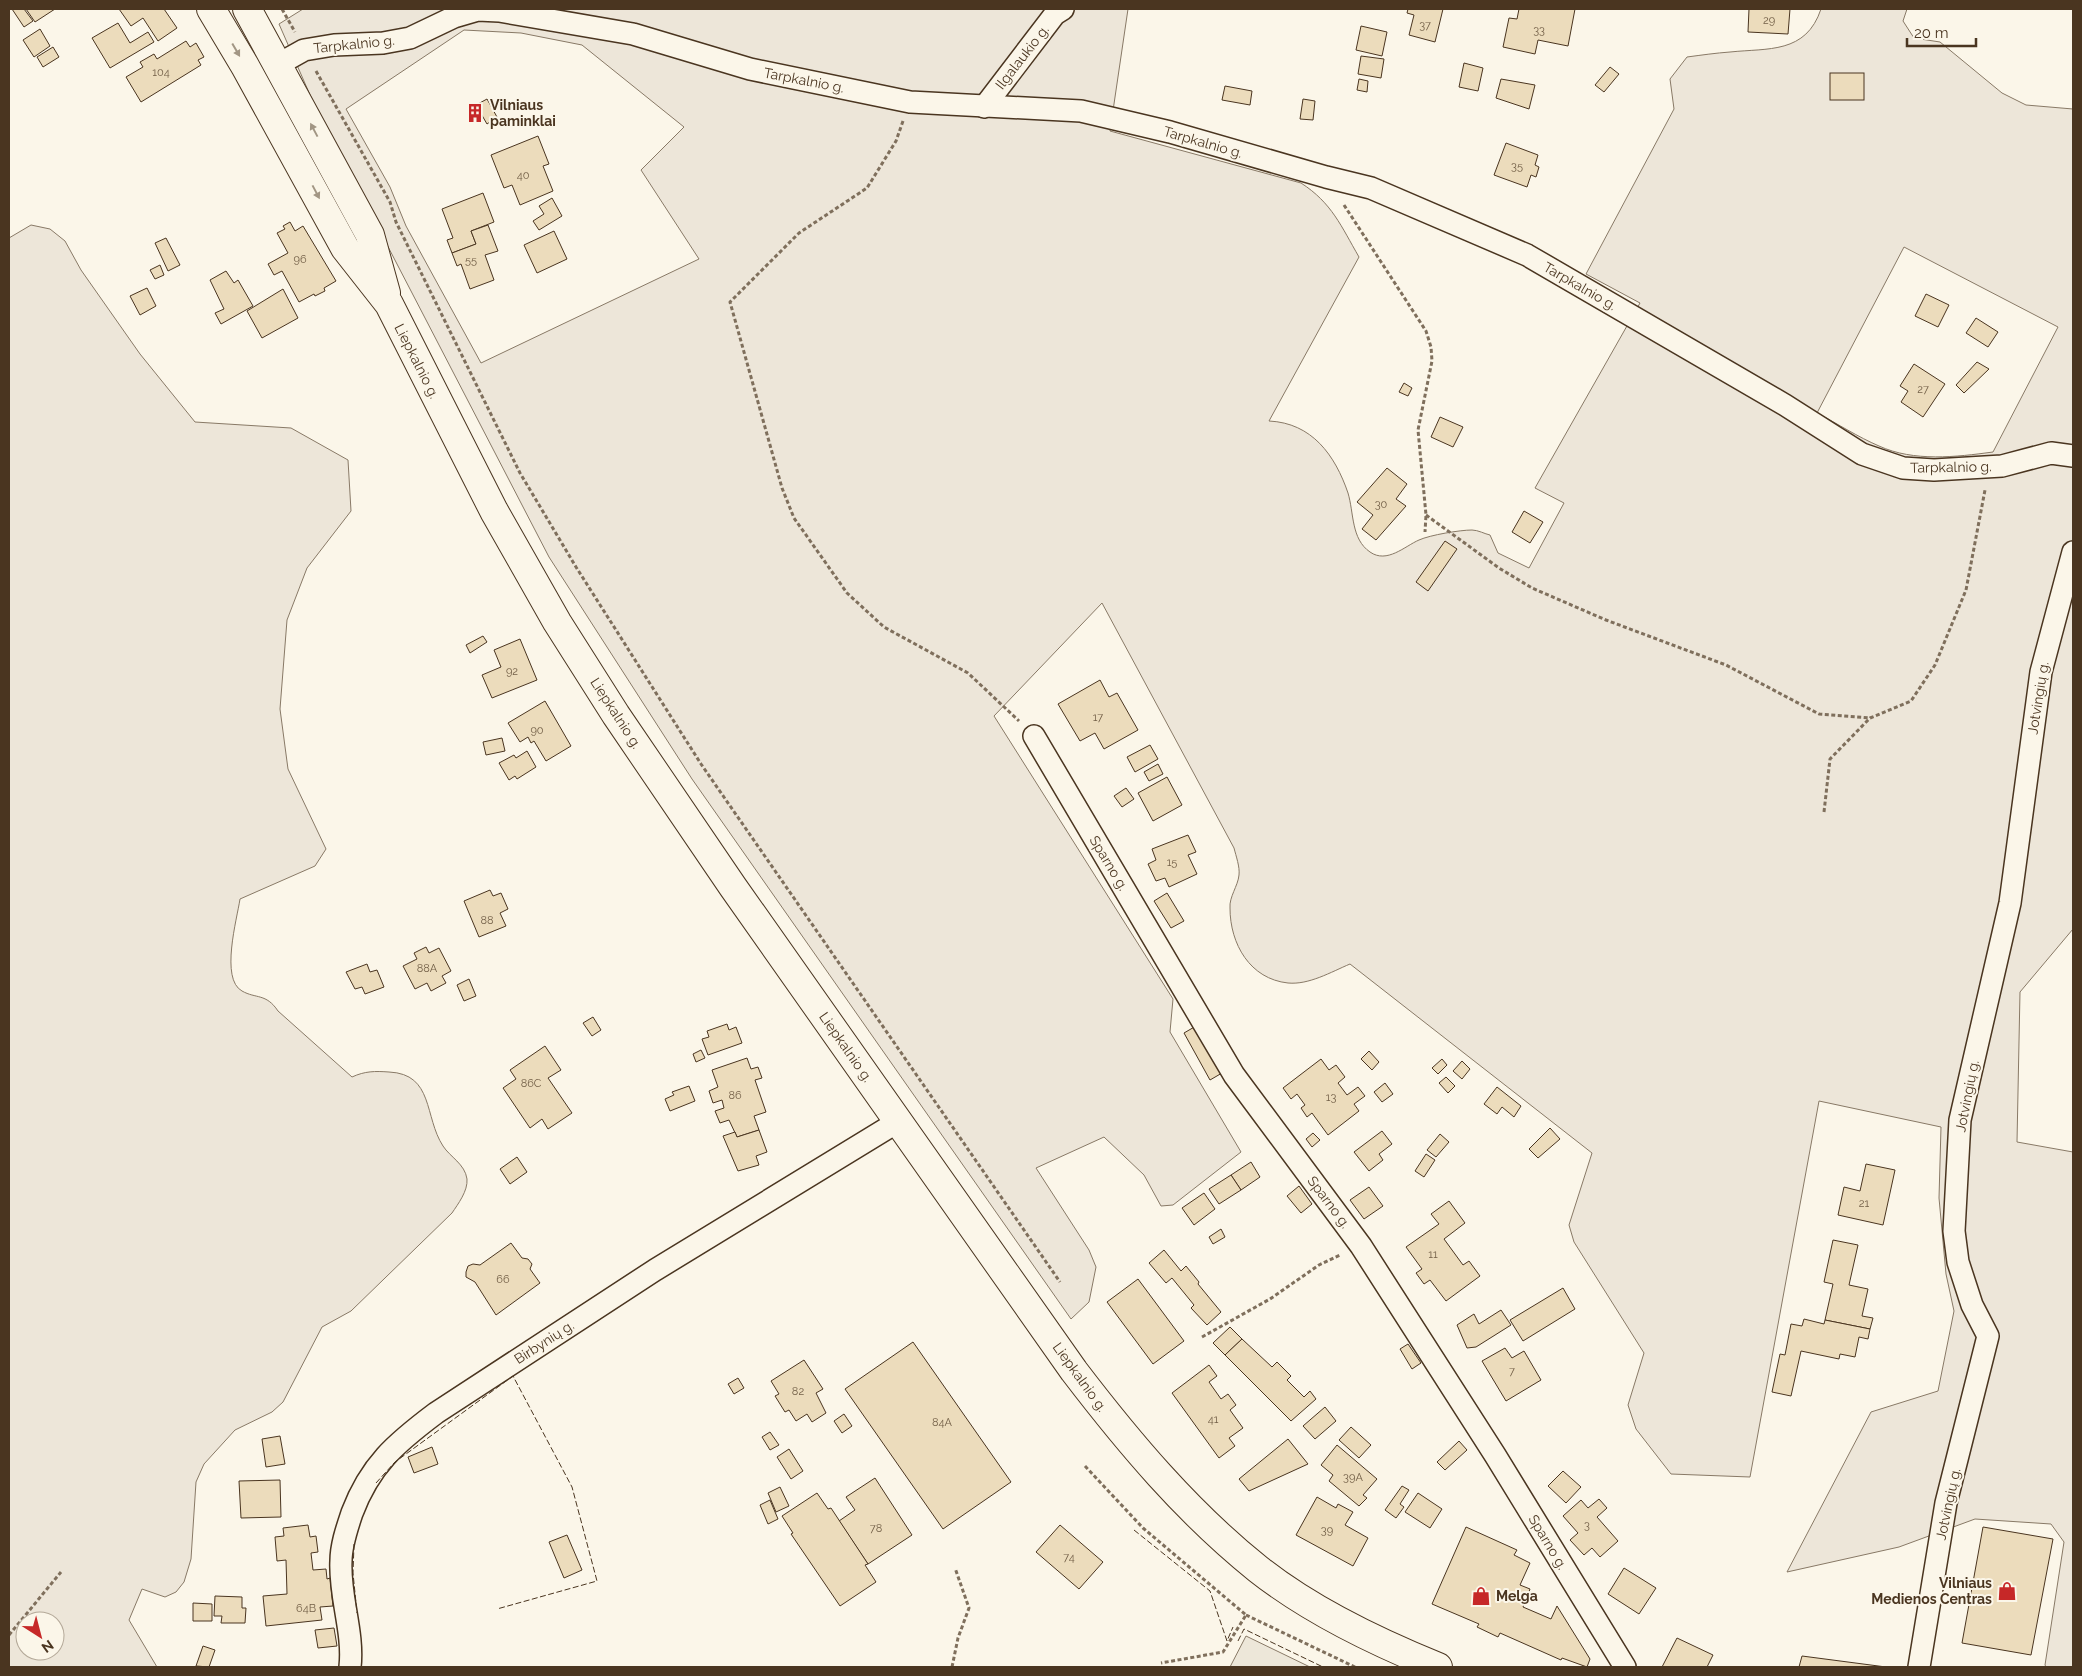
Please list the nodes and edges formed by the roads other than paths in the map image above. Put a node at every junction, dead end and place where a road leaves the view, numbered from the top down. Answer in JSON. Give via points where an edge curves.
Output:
{"nodes":[{"id":1,"x":210,"y":9,"type":"edge"},
{"id":2,"x":247,"y":9,"type":"edge"},
{"id":3,"x":1063,"y":9,"type":"edge"},
{"id":4,"x":278,"y":64,"type":"junction"},
{"id":5,"x":984,"y":108,"type":"junction"},
{"id":6,"x":389,"y":304,"type":"junction"},
{"id":7,"x":2073,"y":456,"type":"edge"},
{"id":8,"x":2073,"y":552,"type":"edge"},
{"id":9,"x":1034,"y":736,"type":"road end"},
{"id":10,"x":898,"y":1121,"type":"junction"},
{"id":11,"x":350,"y":1667,"type":"edge"},
{"id":12,"x":1438,"y":1667,"type":"edge"},
{"id":13,"x":1625,"y":1667,"type":"edge"},
{"id":14,"x":1919,"y":1667,"type":"edge"}],
"edges":[{"from":1,"to":6,"type":"main road","name":"Liepkalnio g.","one_way":true,"via":[[250,74],[345,248]]},
{"from":2,"to":4,"type":"main road","name":"Liepkalnio g."},
{"from":3,"to":5,"type":"street","name":"Ilgalaukio g.","via":[[1055,14]]},
{"from":4,"to":5,"type":"street","name":"Tarpkalnio g.","via":[[304,50],[410,38],[454,17],[478,10],[499,11],[633,34],[750,69],[910,102]]},
{"from":6,"to":4,"type":"main road","name":"Liepkalnio g.","one_way":true,"via":[[370,235]]},
{"from":5,"to":7,"type":"street","name":"Tarpkalnio g.","via":[[1081,111],[1170,132],[1371,188],[1527,255],[1785,405],[1862,454],[1903,468],[1990,467],[2052,453]]},
{"from":6,"to":10,"type":"main road","name":"Liepkalnio g.","via":[[494,512],[557,622],[733,887]]},
{"from":8,"to":14,"type":"street","name":"Jotvingių g.","via":[[2041,672],[2010,903],[1960,1120],[1954,1232],[1958,1262],[1972,1305],[1988,1336],[1946,1503]]},
{"from":9,"to":13,"type":"street","name":"Sparno g.","via":[[1234,1075],[1361,1246]]},
{"from":10,"to":11,"type":"street","name":"Birbynių g.","via":[[631,1285],[436,1413],[388,1453],[363,1487],[347,1528],[340,1561]]},
{"from":10,"to":12,"type":"main road","name":"Liepkalnio g.","via":[[1074,1372],[1122,1434],[1190,1508],[1259,1570],[1307,1602]]}]}
